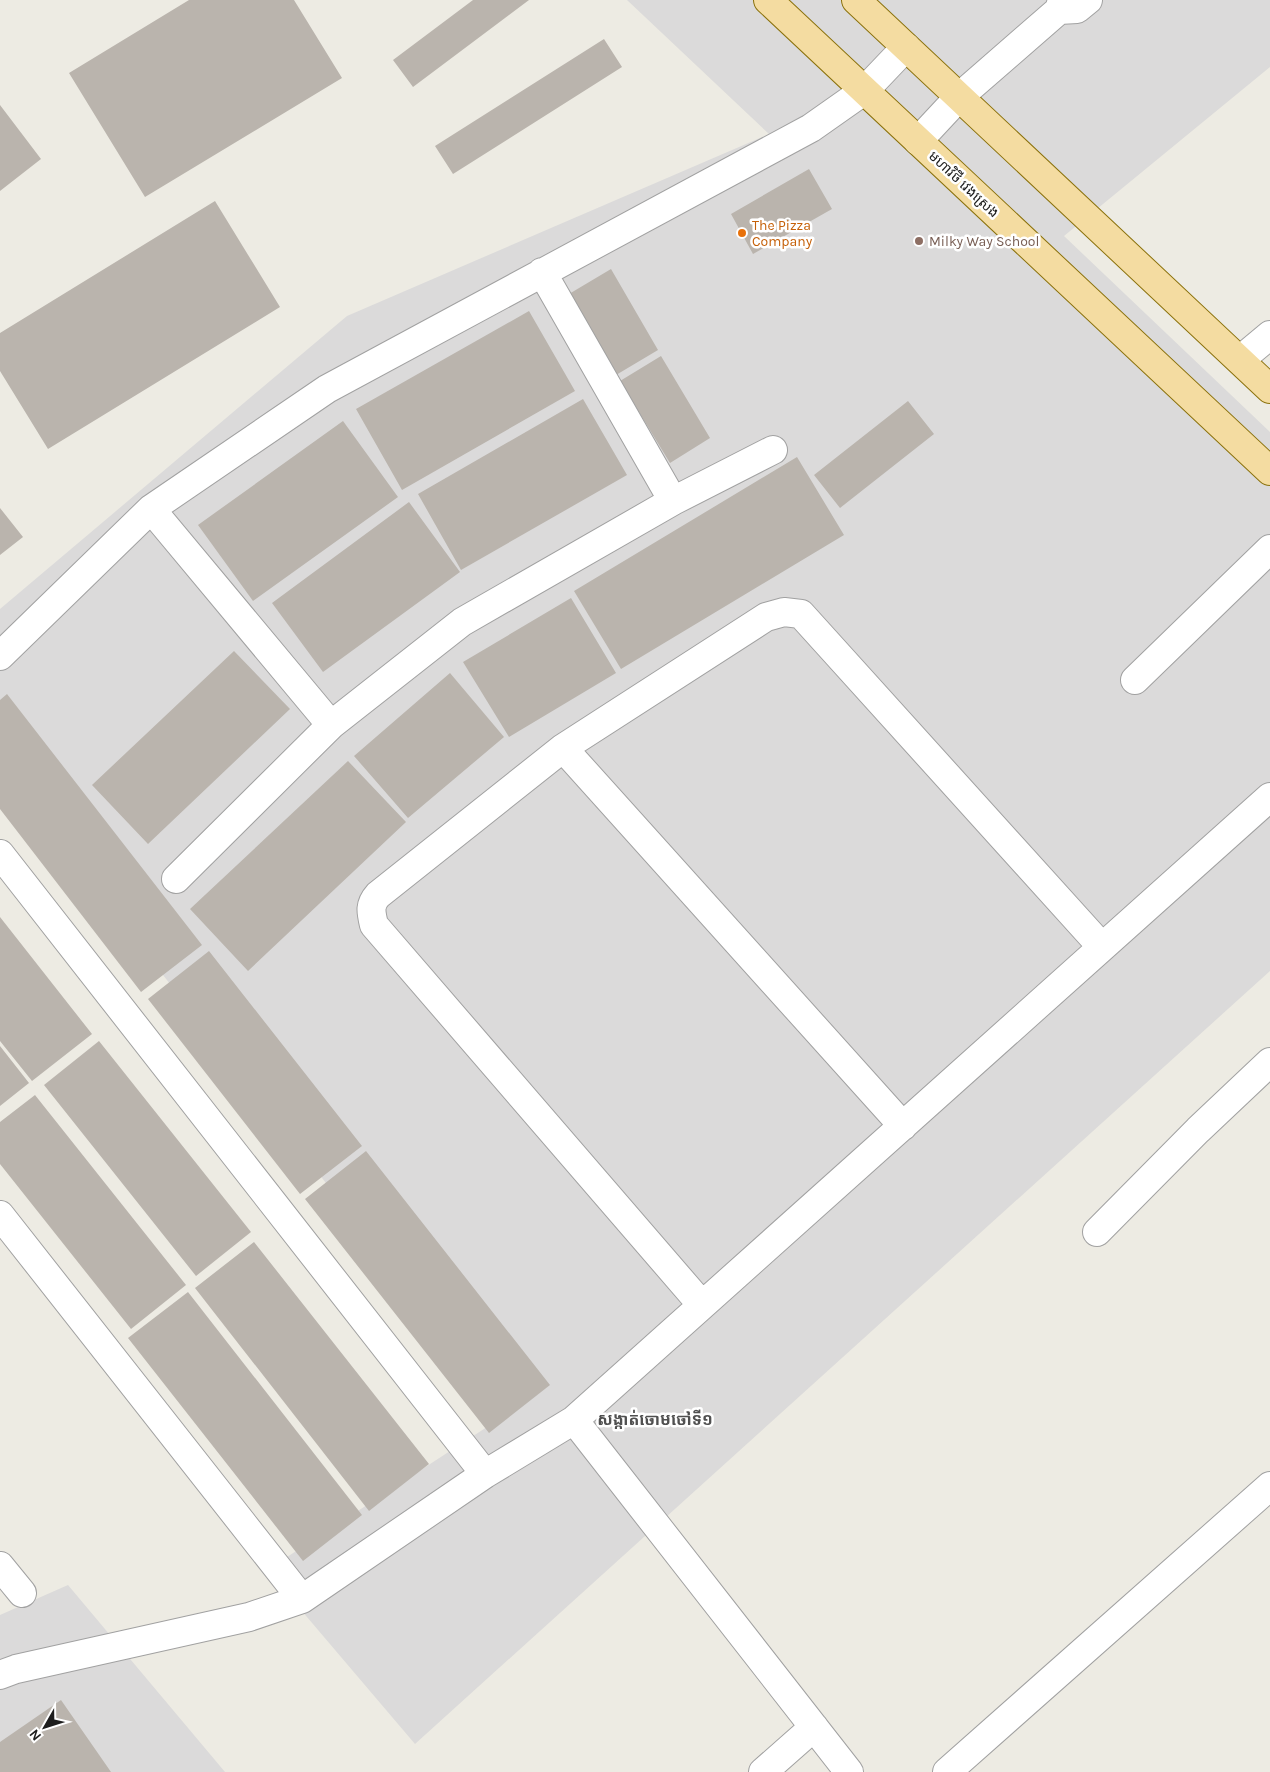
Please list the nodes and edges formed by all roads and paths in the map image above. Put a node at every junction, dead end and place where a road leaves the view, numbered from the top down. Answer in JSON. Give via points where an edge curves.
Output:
{"nodes":[{"id":1,"x":768,"y":0,"type":"edge"},
{"id":2,"x":856,"y":0,"type":"edge"},
{"id":3,"x":1088,"y":0,"type":"edge"},
{"id":4,"x":1061,"y":5,"type":"edge"},
{"id":5,"x":906,"y":47,"type":"junction"},
{"id":6,"x":865,"y":90,"type":"junction"},
{"id":7,"x":958,"y":97,"type":"junction"},
{"id":8,"x":918,"y":141,"type":"junction"},
{"id":9,"x":542,"y":272,"type":"junction"},
{"id":10,"x":1270,"y":335,"type":"edge"},
{"id":11,"x":1240,"y":360,"type":"junction"},
{"id":12,"x":1270,"y":389,"type":"edge"},
{"id":13,"x":773,"y":450,"type":"dead end"},
{"id":14,"x":1270,"y":471,"type":"edge"},
{"id":15,"x":673,"y":501,"type":"junction"},
{"id":16,"x":151,"y":509,"type":"junction"},
{"id":17,"x":1270,"y":549,"type":"edge"},
{"id":18,"x":0,"y":656,"type":"edge"},
{"id":19,"x":1135,"y":680,"type":"dead end"},
{"id":20,"x":331,"y":725,"type":"junction"},
{"id":21,"x":563,"y":748,"type":"junction"},
{"id":22,"x":1270,"y":797,"type":"edge"},
{"id":23,"x":0,"y":854,"type":"edge"},
{"id":24,"x":176,"y":879,"type":"dead end"},
{"id":25,"x":1102,"y":947,"type":"junction"},
{"id":26,"x":1270,"y":1062,"type":"edge"},
{"id":27,"x":903,"y":1126,"type":"junction"},
{"id":28,"x":0,"y":1215,"type":"edge"},
{"id":29,"x":1097,"y":1232,"type":"dead end"},
{"id":30,"x":702,"y":1306,"type":"junction"},
{"id":31,"x":574,"y":1420,"type":"junction"},
{"id":32,"x":485,"y":1474,"type":"junction"},
{"id":33,"x":1270,"y":1486,"type":"edge"},
{"id":34,"x":0,"y":1566,"type":"edge"},
{"id":35,"x":22,"y":1593,"type":"dead end"},
{"id":36,"x":302,"y":1599,"type":"junction"},
{"id":37,"x":0,"y":1675,"type":"edge"},
{"id":38,"x":814,"y":1727,"type":"junction"},
{"id":39,"x":763,"y":1772,"type":"edge"},
{"id":40,"x":849,"y":1772,"type":"edge"},
{"id":41,"x":947,"y":1772,"type":"edge"}],
"edges":[{"from":1,"to":6,"type":"main road","name":"មហាវិថី វេងស្រេង"},
{"from":2,"to":5,"type":"main road"},
{"from":3,"to":4,"type":"street","via":[[1077,9]]},
{"from":4,"to":7,"type":"street"},
{"from":5,"to":6,"type":"street"},
{"from":5,"to":7,"type":"main road"},
{"from":6,"to":8,"type":"main road","name":"មហាវិថី វេងស្រេង"},
{"from":6,"to":9,"type":"street","via":[[810,128]]},
{"from":7,"to":8,"type":"street"},
{"from":7,"to":11,"type":"main road"},
{"from":8,"to":14,"type":"main road","name":"មហាវិថី វេងស្រេង"},
{"from":9,"to":15,"type":"street"},
{"from":9,"to":16,"type":"street","via":[[327,389]]},
{"from":10,"to":11,"type":"street"},
{"from":11,"to":12,"type":"main road"},
{"from":13,"to":15,"type":"street"},
{"from":15,"to":20,"type":"street","via":[[462,622]]},
{"from":16,"to":18,"type":"street"},
{"from":16,"to":20,"type":"street"},
{"from":17,"to":19,"type":"street"},
{"from":20,"to":24,"type":"street"},
{"from":21,"to":25,"type":"street","via":[[766,617],[784,612],[801,614]]},
{"from":21,"to":27,"type":"street"},
{"from":21,"to":30,"type":"street","via":[[378,895],[370,908],[374,925]]},
{"from":22,"to":25,"type":"street"},
{"from":23,"to":32,"type":"street"},
{"from":25,"to":27,"type":"street"},
{"from":26,"to":29,"type":"street"},
{"from":27,"to":30,"type":"street"},
{"from":28,"to":36,"type":"street"},
{"from":30,"to":31,"type":"street"},
{"from":31,"to":32,"type":"street"},
{"from":31,"to":38,"type":"street"},
{"from":32,"to":36,"type":"street"},
{"from":33,"to":41,"type":"street"},
{"from":34,"to":35,"type":"street"},
{"from":36,"to":37,"type":"street","via":[[249,1618]]},
{"from":38,"to":39,"type":"street"},
{"from":38,"to":40,"type":"street"}]}
